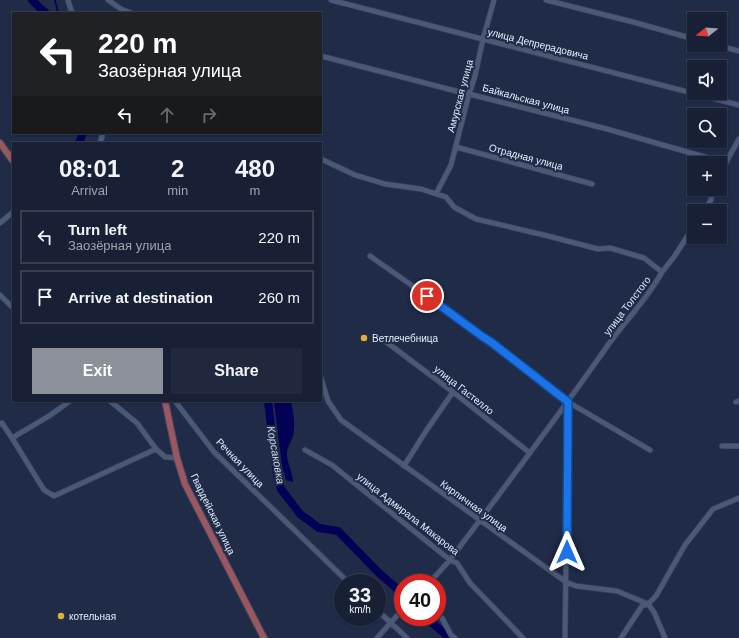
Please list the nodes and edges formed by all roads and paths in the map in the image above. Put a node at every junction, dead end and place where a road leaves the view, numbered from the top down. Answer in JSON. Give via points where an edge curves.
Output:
{"nodes":[{"id":1,"x":68,"y":0,"type":"edge"},
{"id":2,"x":108,"y":0,"type":"edge"},
{"id":3,"x":332,"y":0,"type":"edge"},
{"id":4,"x":494,"y":0,"type":"edge"},
{"id":5,"x":546,"y":0,"type":"edge"},
{"id":6,"x":72,"y":12,"type":"edge"},
{"id":7,"x":129,"y":12,"type":"edge"},
{"id":8,"x":687,"y":37,"type":"edge"},
{"id":9,"x":483,"y":39,"type":"junction"},
{"id":10,"x":727,"y":48,"type":"edge"},
{"id":11,"x":739,"y":51,"type":"edge"},
{"id":12,"x":322,"y":56,"type":"edge"},
{"id":13,"x":469,"y":94,"type":"junction"},
{"id":14,"x":739,"y":105,"type":"edge"},
{"id":15,"x":739,"y":139,"type":"edge"},
{"id":16,"x":0,"y":143,"type":"edge"},
{"id":17,"x":456,"y":147,"type":"junction"},
{"id":18,"x":702,"y":156,"type":"edge"},
{"id":19,"x":12,"y":159,"type":"edge"},
{"id":20,"x":322,"y":159,"type":"edge"},
{"id":21,"x":727,"y":161,"type":"edge"},
{"id":22,"x":592,"y":184,"type":"dead end"},
{"id":23,"x":436,"y":194,"type":"junction"},
{"id":24,"x":12,"y":213,"type":"edge"},
{"id":25,"x":0,"y":223,"type":"edge"},
{"id":26,"x":687,"y":236,"type":"edge"},
{"id":27,"x":370,"y":256,"type":"dead end"},
{"id":28,"x":662,"y":272,"type":"junction"},
{"id":29,"x":0,"y":295,"type":"edge"},
{"id":30,"x":12,"y":307,"type":"edge"},
{"id":31,"x":385,"y":341,"type":"dead end"},
{"id":32,"x":322,"y":381,"type":"edge"},
{"id":33,"x":452,"y":392,"type":"junction"},
{"id":34,"x":69,"y":402,"type":"edge"},
{"id":35,"x":111,"y":402,"type":"edge"},
{"id":36,"x":165,"y":402,"type":"edge"},
{"id":37,"x":176,"y":402,"type":"edge"},
{"id":38,"x":568,"y":402,"type":"junction"},
{"id":39,"x":1,"y":423,"type":"edge"},
{"id":40,"x":12,"y":438,"type":"junction"},
{"id":41,"x":722,"y":446,"type":"dead end"},
{"id":42,"x":739,"y":446,"type":"edge"},
{"id":43,"x":156,"y":449,"type":"junction"},
{"id":44,"x":305,"y":450,"type":"dead end"},
{"id":45,"x":650,"y":450,"type":"dead end"},
{"id":46,"x":530,"y":453,"type":"junction"},
{"id":47,"x":177,"y":458,"type":"junction"},
{"id":48,"x":404,"y":466,"type":"junction"},
{"id":49,"x":739,"y":498,"type":"edge"},
{"id":50,"x":480,"y":520,"type":"junction"},
{"id":51,"x":450,"y":560,"type":"junction"},
{"id":52,"x":340,"y":574,"type":"edge"},
{"id":53,"x":437,"y":574,"type":"edge"},
{"id":54,"x":566,"y":582,"type":"junction"},
{"id":55,"x":648,"y":604,"type":"junction"},
{"id":56,"x":386,"y":619,"type":"edge"},
{"id":57,"x":394,"y":620,"type":"edge"},
{"id":58,"x":391,"y":624,"type":"junction"},
{"id":59,"x":446,"y":626,"type":"edge"},
{"id":60,"x":264,"y":638,"type":"edge"},
{"id":61,"x":377,"y":638,"type":"edge"},
{"id":62,"x":407,"y":638,"type":"edge"},
{"id":63,"x":455,"y":638,"type":"edge"},
{"id":64,"x":523,"y":638,"type":"edge"},
{"id":65,"x":566,"y":638,"type":"edge"},
{"id":66,"x":621,"y":638,"type":"edge"},
{"id":67,"x":665,"y":638,"type":"edge"}],
"edges":[{"from":1,"to":6,"type":"street"},
{"from":2,"to":7,"type":"street"},
{"from":3,"to":9,"type":"street","name":"улица Депрерадовича"},
{"from":4,"to":9,"type":"street","name":"Амурская улица"},
{"from":5,"to":8,"type":"street"},
{"from":9,"to":13,"type":"street","name":"Амурская улица"},
{"from":9,"to":14,"type":"street","name":"улица Депрерадовича"},
{"from":10,"to":11,"type":"street"},
{"from":12,"to":13,"type":"street","name":"Байкальская улица"},
{"from":13,"to":17,"type":"street","name":"Амурская улица"},
{"from":13,"to":18,"type":"street","name":"Байкальская улица"},
{"from":15,"to":21,"type":"street"},
{"from":16,"to":19,"type":"main road"},
{"from":17,"to":22,"type":"street","name":"Отрадная улица"},
{"from":17,"to":23,"type":"street","name":"Амурская улица","via":[[451,165]]},
{"from":20,"to":23,"type":"street","name":"улица Толстого","via":[[355,175]]},
{"from":23,"to":28,"type":"street","name":"улица Толстого","via":[[446,197],[454,207],[476,219],[598,249],[610,248],[644,258]]},
{"from":24,"to":25,"type":"street"},
{"from":26,"to":28,"type":"street"},
{"from":27,"to":38,"type":"street","via":[[491,342]]},
{"from":28,"to":38,"type":"street","name":"улица Толстого"},
{"from":29,"to":30,"type":"street"},
{"from":31,"to":33,"type":"street","name":"улица Гастелло"},
{"from":32,"to":48,"type":"street","name":"Кирпичная улица","via":[[328,401],[341,420]]},
{"from":33,"to":46,"type":"street","name":"улица Гастелло"},
{"from":33,"to":48,"type":"street"},
{"from":34,"to":40,"type":"street"},
{"from":35,"to":43,"type":"street","via":[[137,423]]},
{"from":36,"to":47,"type":"main road","name":"Гвардейская улица"},
{"from":37,"to":52,"type":"street","name":"Речная улица","via":[[214,452]]},
{"from":38,"to":45,"type":"street"},
{"from":38,"to":46,"type":"street","name":"улица Толстого"},
{"from":38,"to":54,"type":"street"},
{"from":39,"to":40,"type":"street"},
{"from":40,"to":43,"type":"street","via":[[44,490],[54,496]]},
{"from":41,"to":42,"type":"street"},
{"from":43,"to":47,"type":"street","via":[[165,457]]},
{"from":44,"to":51,"type":"street","name":"улица Адмирала Макарова","via":[[332,465]]},
{"from":46,"to":50,"type":"street","name":"улица Толстого"},
{"from":47,"to":60,"type":"main road","name":"Гвардейская улица","via":[[185,484]]},
{"from":48,"to":50,"type":"street","name":"Кирпичная улица"},
{"from":49,"to":55,"type":"street","via":[[713,509],[685,545],[656,596]]},
{"from":50,"to":51,"type":"street","name":"улица Толстого"},
{"from":50,"to":54,"type":"street","name":"Кирпичная улица"},
{"from":51,"to":53,"type":"street","name":"улица Толстого"},
{"from":51,"to":64,"type":"street","name":"улица Адмирала Макарова","via":[[457,563],[470,583]]},
{"from":54,"to":55,"type":"street","name":"Кирпичная улица","via":[[576,586],[617,591]]},
{"from":54,"to":65,"type":"street"},
{"from":55,"to":66,"type":"street","via":[[642,606]]},
{"from":55,"to":67,"type":"street"},
{"from":56,"to":58,"type":"street"},
{"from":57,"to":58,"type":"street"},
{"from":58,"to":61,"type":"street"},
{"from":58,"to":62,"type":"street"},
{"from":59,"to":63,"type":"street"}]}
